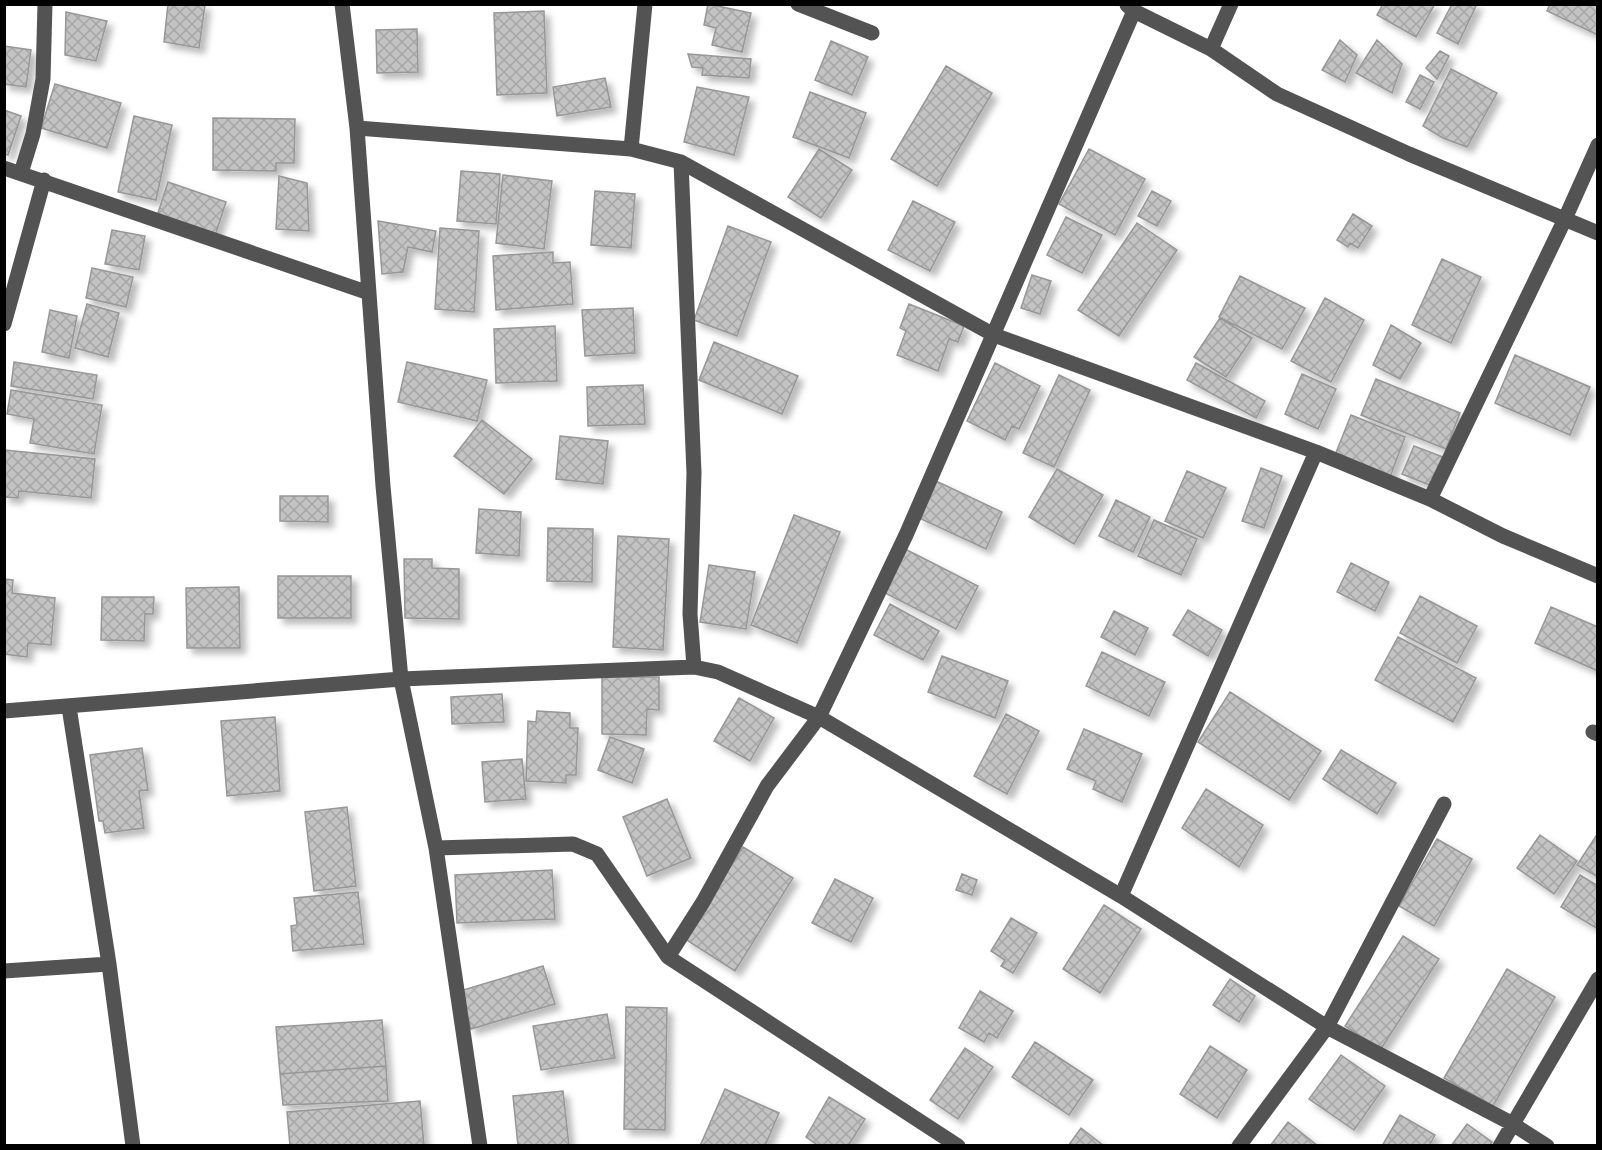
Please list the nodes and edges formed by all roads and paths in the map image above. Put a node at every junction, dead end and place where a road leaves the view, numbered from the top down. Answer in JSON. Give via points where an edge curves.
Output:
{"nodes":[{"id":1,"x":45,"y":4,"type":"edge"},
{"id":2,"x":342,"y":4,"type":"edge"},
{"id":3,"x":645,"y":4,"type":"edge"},
{"id":4,"x":798,"y":4,"type":"edge"},
{"id":5,"x":1231,"y":4,"type":"edge"},
{"id":6,"x":1130,"y":8,"type":"edge"},
{"id":7,"x":872,"y":33,"type":"dead end"},
{"id":8,"x":1211,"y":49,"type":"junction"},
{"id":9,"x":357,"y":128,"type":"junction"},
{"id":10,"x":1598,"y":145,"type":"edge"},
{"id":11,"x":631,"y":149,"type":"junction"},
{"id":12,"x":681,"y":162,"type":"junction"},
{"id":13,"x":4,"y":168,"type":"edge"},
{"id":14,"x":21,"y":173,"type":"junction"},
{"id":15,"x":44,"y":180,"type":"junction"},
{"id":16,"x":1564,"y":221,"type":"junction"},
{"id":17,"x":1598,"y":233,"type":"edge"},
{"id":18,"x":369,"y":293,"type":"junction"},
{"id":19,"x":4,"y":324,"type":"edge"},
{"id":20,"x":994,"y":335,"type":"junction"},
{"id":21,"x":1317,"y":452,"type":"junction"},
{"id":22,"x":1430,"y":499,"type":"junction"},
{"id":23,"x":1598,"y":576,"type":"edge"},
{"id":24,"x":694,"y":667,"type":"junction"},
{"id":25,"x":401,"y":679,"type":"junction"},
{"id":26,"x":69,"y":707,"type":"junction"},
{"id":27,"x":4,"y":711,"type":"edge"},
{"id":28,"x":819,"y":717,"type":"junction"},
{"id":29,"x":1444,"y":804,"type":"dead end"},
{"id":30,"x":436,"y":848,"type":"junction"},
{"id":31,"x":1121,"y":896,"type":"junction"},
{"id":32,"x":668,"y":957,"type":"junction"},
{"id":33,"x":109,"y":964,"type":"junction"},
{"id":34,"x":4,"y":971,"type":"edge"},
{"id":35,"x":1598,"y":979,"type":"edge"},
{"id":36,"x":1327,"y":1027,"type":"junction"},
{"id":37,"x":1511,"y":1123,"type":"junction"},
{"id":38,"x":133,"y":1146,"type":"edge"},
{"id":39,"x":480,"y":1146,"type":"edge"},
{"id":40,"x":958,"y":1146,"type":"edge"},
{"id":41,"x":1239,"y":1146,"type":"edge"},
{"id":42,"x":1500,"y":1146,"type":"edge"},
{"id":43,"x":1547,"y":1146,"type":"edge"}],
"edges":[{"from":1,"to":14,"type":"street","via":[[43,79]]},
{"from":2,"to":9,"type":"street"},
{"from":3,"to":11,"type":"street"},
{"from":4,"to":7,"type":"street"},
{"from":5,"to":8,"type":"street"},
{"from":6,"to":8,"type":"street"},
{"from":6,"to":20,"type":"street"},
{"from":8,"to":16,"type":"street","via":[[1277,94]]},
{"from":9,"to":11,"type":"street"},
{"from":9,"to":18,"type":"street"},
{"from":10,"to":16,"type":"street"},
{"from":11,"to":12,"type":"street"},
{"from":12,"to":20,"type":"street"},
{"from":12,"to":24,"type":"street","via":[[694,473],[690,614]]},
{"from":13,"to":14,"type":"street"},
{"from":14,"to":15,"type":"street"},
{"from":15,"to":18,"type":"street"},
{"from":15,"to":19,"type":"street"},
{"from":16,"to":17,"type":"street"},
{"from":16,"to":22,"type":"street"},
{"from":18,"to":25,"type":"street"},
{"from":20,"to":21,"type":"street"},
{"from":20,"to":28,"type":"street","via":[[906,535]]},
{"from":21,"to":22,"type":"street"},
{"from":21,"to":31,"type":"street"},
{"from":22,"to":23,"type":"street","via":[[1503,536]]},
{"from":24,"to":25,"type":"street"},
{"from":24,"to":28,"type":"street","via":[[718,672]]},
{"from":25,"to":26,"type":"street"},
{"from":25,"to":30,"type":"street"},
{"from":26,"to":27,"type":"street"},
{"from":26,"to":33,"type":"street"},
{"from":28,"to":31,"type":"street"},
{"from":28,"to":32,"type":"street","via":[[767,786]]},
{"from":29,"to":36,"type":"street"},
{"from":30,"to":32,"type":"street","via":[[573,844],[597,854]]},
{"from":30,"to":39,"type":"street"},
{"from":31,"to":36,"type":"street"},
{"from":32,"to":40,"type":"street"},
{"from":33,"to":34,"type":"street"},
{"from":33,"to":38,"type":"street"},
{"from":35,"to":37,"type":"street"},
{"from":36,"to":37,"type":"street"},
{"from":36,"to":41,"type":"street"},
{"from":37,"to":42,"type":"street"},
{"from":37,"to":43,"type":"street"}]}
